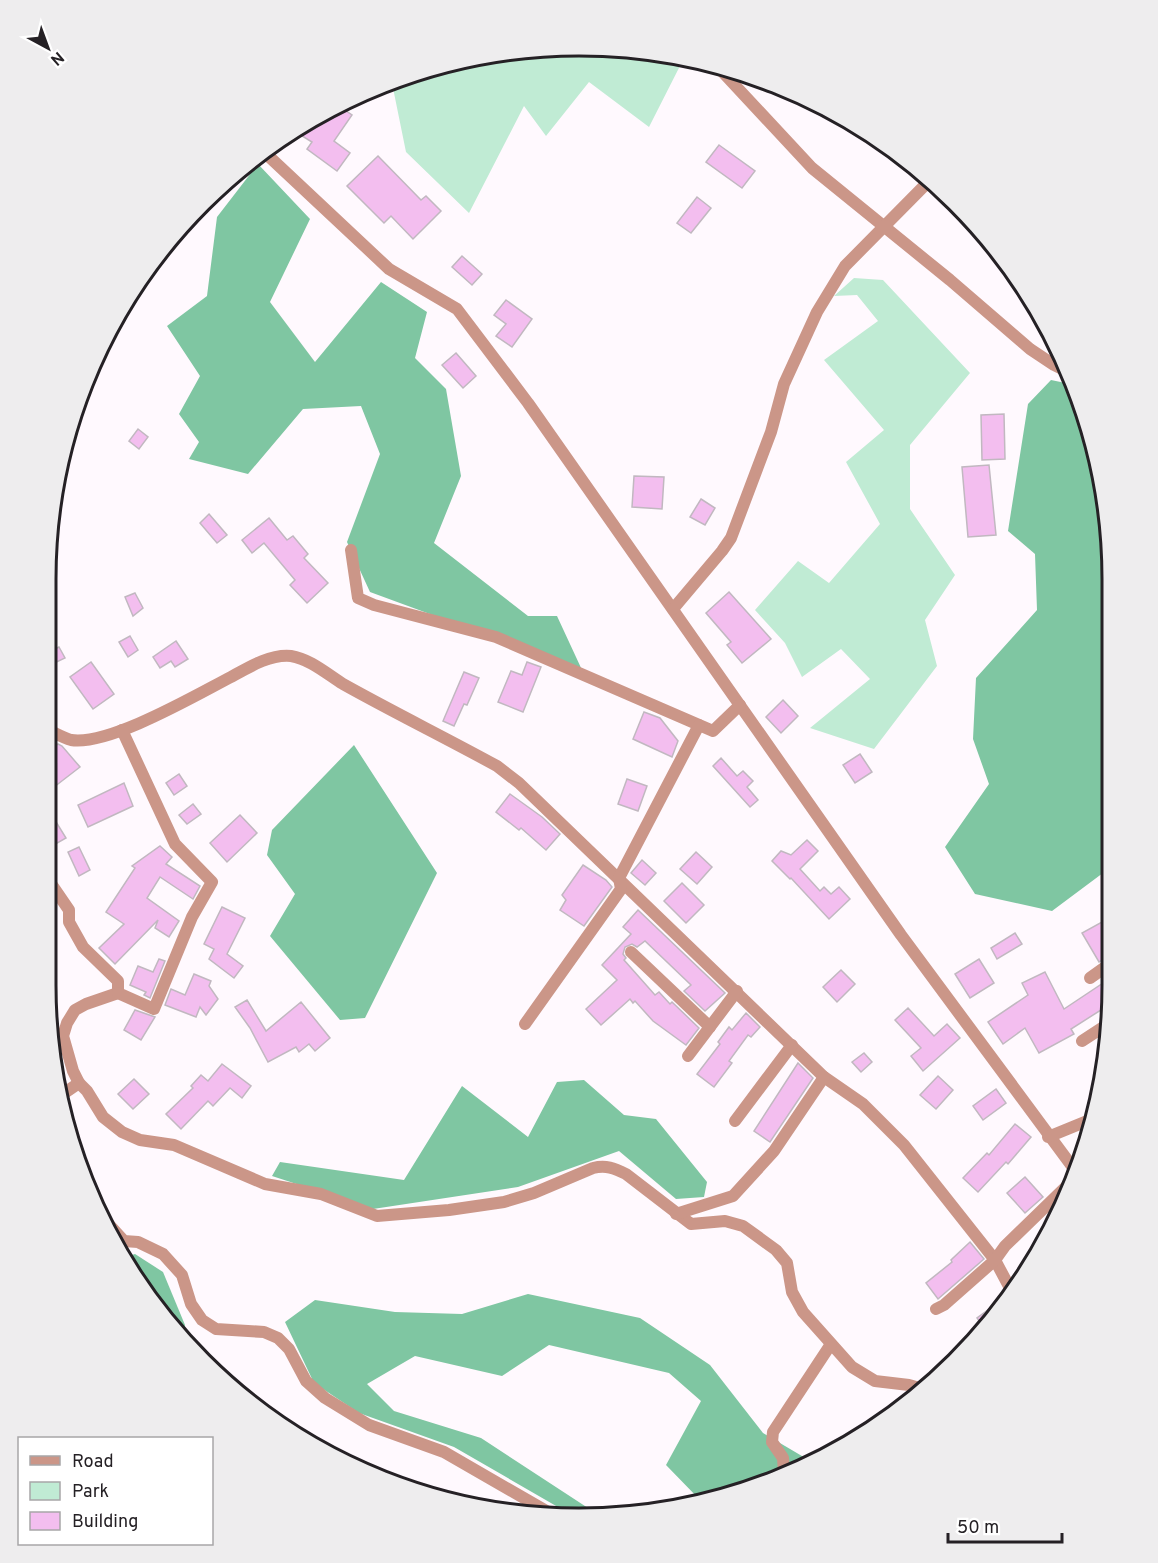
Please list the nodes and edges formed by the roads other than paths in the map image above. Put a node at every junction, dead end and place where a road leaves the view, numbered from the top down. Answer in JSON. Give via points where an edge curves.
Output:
{"nodes":[{"id":1,"x":727,"y":77,"type":"edge"},
{"id":2,"x":270,"y":157,"type":"edge"},
{"id":3,"x":925,"y":186,"type":"edge"},
{"id":4,"x":884,"y":227,"type":"junction"},
{"id":5,"x":1057,"y":365,"type":"edge"},
{"id":6,"x":351,"y":550,"type":"dead end"},
{"id":7,"x":673,"y":609,"type":"junction"},
{"id":8,"x":740,"y":705,"type":"junction"},
{"id":9,"x":699,"y":725,"type":"junction"},
{"id":10,"x":122,"y":730,"type":"junction"},
{"id":11,"x":56,"y":734,"type":"edge"},
{"id":12,"x":619,"y":878,"type":"junction"},
{"id":13,"x":56,"y":891,"type":"edge"},
{"id":14,"x":630,"y":952,"type":"dead end"},
{"id":15,"x":1102,"y":970,"type":"edge"},
{"id":16,"x":1090,"y":978,"type":"dead end"},
{"id":17,"x":737,"y":991,"type":"junction"},
{"id":18,"x":118,"y":993,"type":"junction"},
{"id":19,"x":525,"y":1024,"type":"dead end"},
{"id":20,"x":710,"y":1027,"type":"junction"},
{"id":21,"x":1100,"y":1029,"type":"edge"},
{"id":22,"x":1082,"y":1041,"type":"dead end"},
{"id":23,"x":792,"y":1045,"type":"junction"},
{"id":24,"x":688,"y":1056,"type":"dead end"},
{"id":25,"x":825,"y":1077,"type":"junction"},
{"id":26,"x":79,"y":1083,"type":"junction"},
{"id":27,"x":67,"y":1091,"type":"edge"},
{"id":28,"x":735,"y":1121,"type":"dead end"},
{"id":29,"x":1084,"y":1122,"type":"edge"},
{"id":30,"x":1048,"y":1137,"type":"junction"},
{"id":31,"x":1070,"y":1165,"type":"edge"},
{"id":32,"x":1059,"y":1194,"type":"edge"},
{"id":33,"x":676,"y":1214,"type":"junction"},
{"id":34,"x":122,"y":1239,"type":"edge"},
{"id":35,"x":995,"y":1260,"type":"junction"},
{"id":36,"x":1008,"y":1284,"type":"edge"},
{"id":37,"x":936,"y":1308,"type":"dead end"},
{"id":38,"x":831,"y":1344,"type":"junction"},
{"id":39,"x":914,"y":1386,"type":"edge"},
{"id":40,"x":784,"y":1466,"type":"edge"},
{"id":41,"x":536,"y":1505,"type":"edge"}],
"edges":[{"from":1,"to":4,"type":"street","via":[[812,168]]},
{"from":2,"to":7,"type":"street","via":[[389,269],[457,309]]},
{"from":3,"to":4,"type":"street"},
{"from":4,"to":5,"type":"street","via":[[1029,349]]},
{"from":4,"to":7,"type":"street","via":[[845,266],[817,312],[784,384],[771,432],[731,538]]},
{"from":6,"to":9,"type":"street","via":[[358,598],[496,637]]},
{"from":7,"to":8,"type":"street"},
{"from":8,"to":9,"type":"street","via":[[713,731]]},
{"from":8,"to":30,"type":"street"},
{"from":9,"to":12,"type":"street"},
{"from":10,"to":11,"type":"street","via":[[87,740],[70,740]]},
{"from":10,"to":12,"type":"street","via":[[161,714],[250,666],[290,656],[308,662],[497,766]]},
{"from":10,"to":18,"type":"street","via":[[175,844],[212,882],[192,917],[154,1008]]},
{"from":12,"to":17,"type":"street"},
{"from":12,"to":19,"type":"street","via":[[621,889]]},
{"from":13,"to":18,"type":"street","via":[[69,910],[69,922],[83,947],[118,981]]},
{"from":14,"to":20,"type":"street"},
{"from":15,"to":16,"type":"street"},
{"from":17,"to":20,"type":"street"},
{"from":17,"to":23,"type":"street"},
{"from":18,"to":26,"type":"street","via":[[75,1010],[67,1023],[63,1036]]},
{"from":20,"to":24,"type":"street"},
{"from":21,"to":22,"type":"street"},
{"from":23,"to":25,"type":"street"},
{"from":23,"to":28,"type":"street"},
{"from":25,"to":33,"type":"street","via":[[774,1151],[733,1196]]},
{"from":25,"to":35,"type":"street","via":[[863,1104],[904,1144]]},
{"from":26,"to":27,"type":"street"},
{"from":26,"to":33,"type":"street","via":[[103,1117],[122,1132],[140,1140],[174,1145],[265,1184],[321,1194],[377,1216],[504,1202],[602,1166],[626,1174]]},
{"from":29,"to":30,"type":"street"},
{"from":30,"to":31,"type":"street"},
{"from":32,"to":35,"type":"street"},
{"from":33,"to":38,"type":"street","via":[[691,1224],[725,1221],[743,1226],[776,1250],[787,1263],[792,1292],[803,1312]]},
{"from":34,"to":41,"type":"street","via":[[163,1254],[182,1275],[191,1304],[202,1320],[216,1329],[264,1332],[278,1338],[289,1349],[306,1381],[325,1398],[369,1425],[444,1452]]},
{"from":35,"to":36,"type":"street"},
{"from":35,"to":37,"type":"street"},
{"from":38,"to":39,"type":"street","via":[[852,1367],[874,1381]]},
{"from":38,"to":40,"type":"street","via":[[773,1432],[772,1442]]}]}
